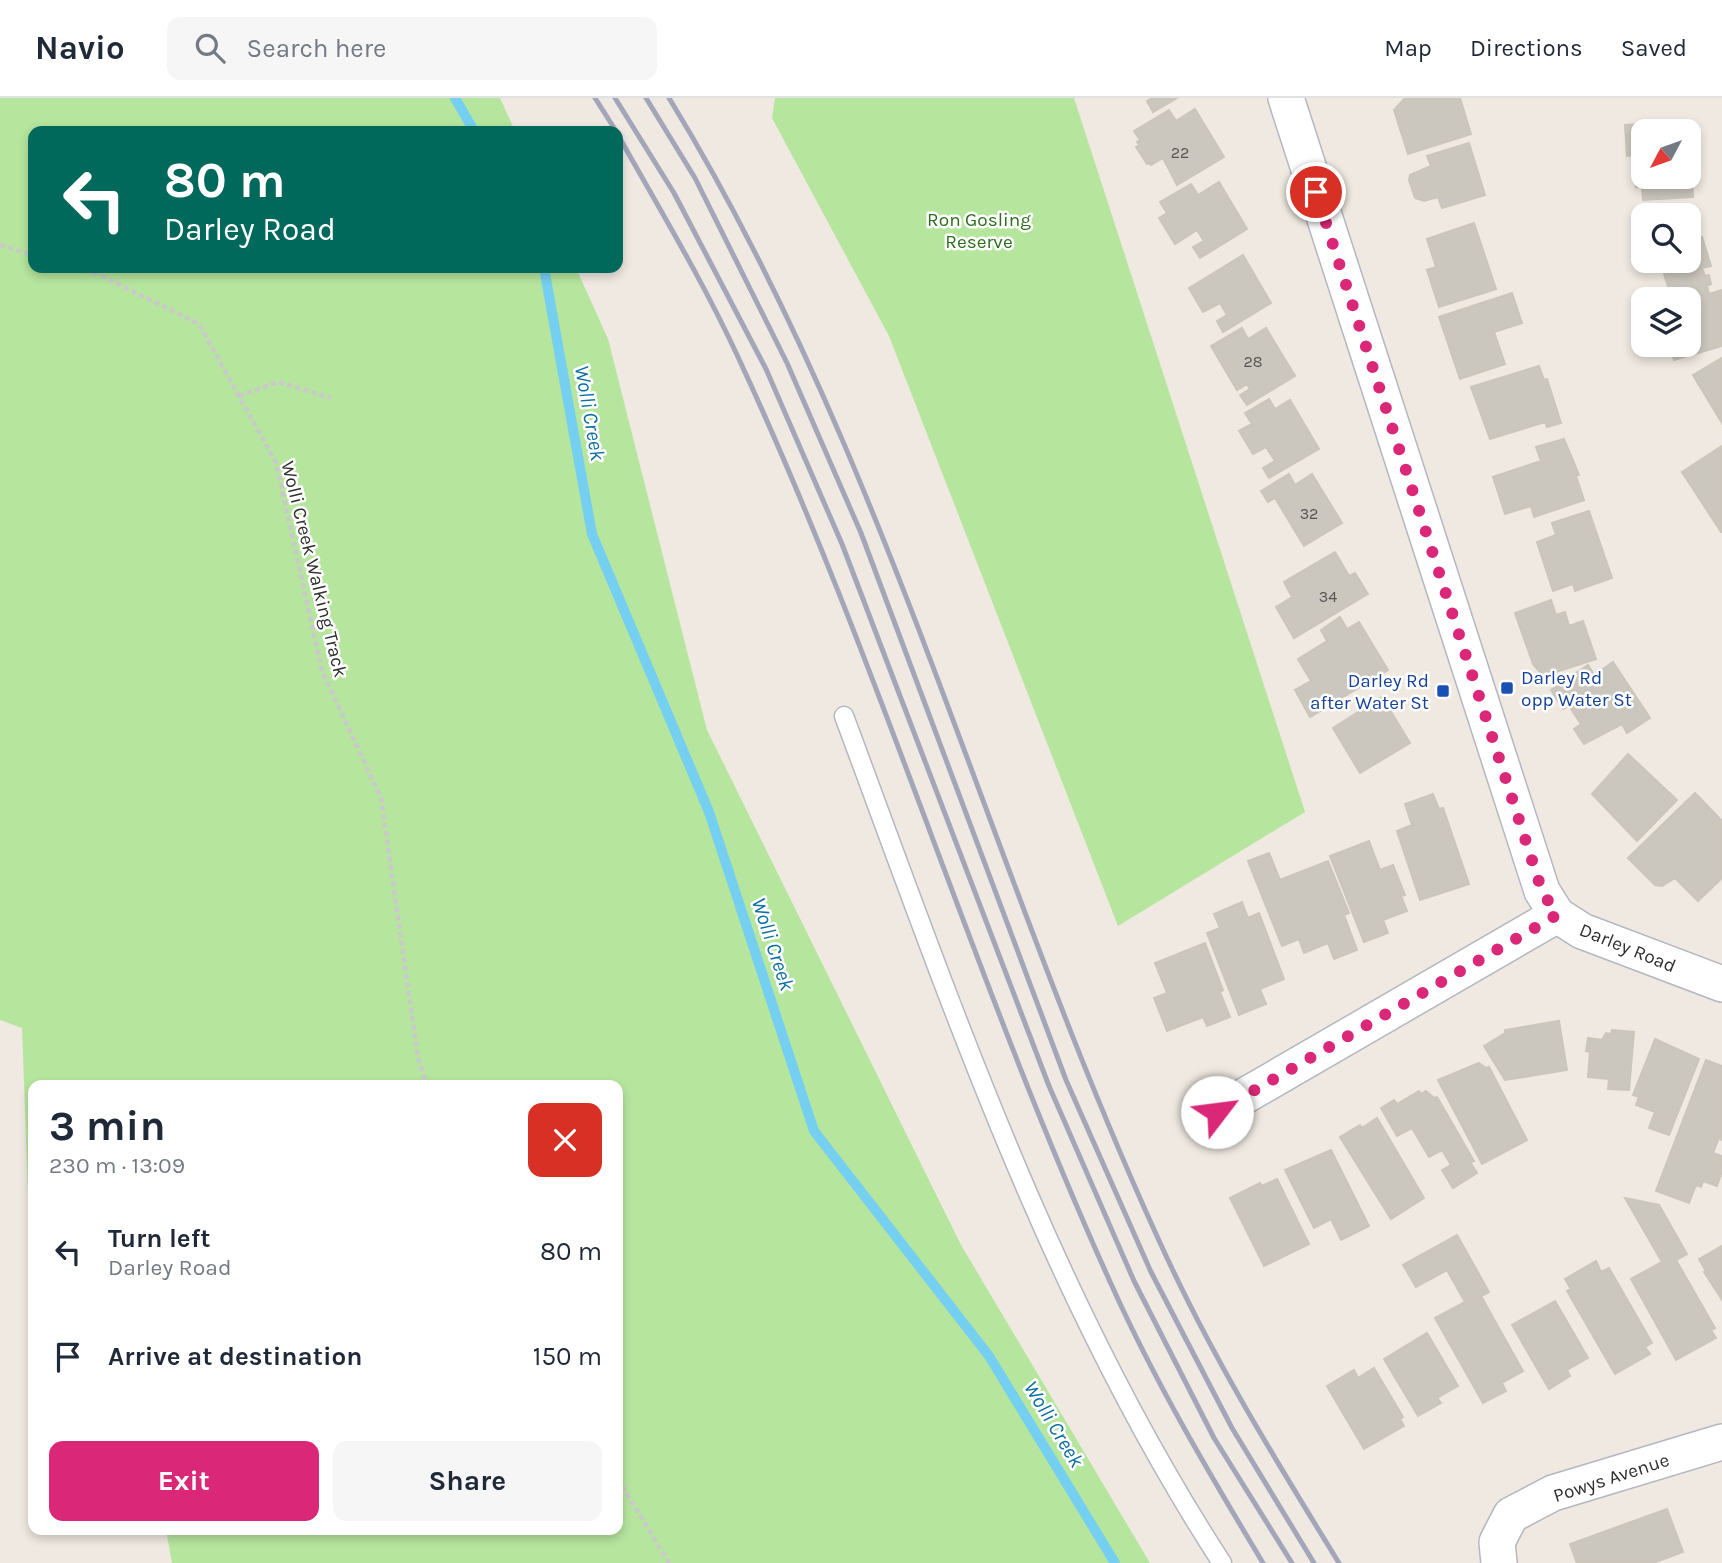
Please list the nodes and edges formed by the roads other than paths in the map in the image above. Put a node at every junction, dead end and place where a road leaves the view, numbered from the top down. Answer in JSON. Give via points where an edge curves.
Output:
{"nodes":[{"id":1,"x":1286,"y":98,"type":"edge"},
{"id":2,"x":844,"y":716,"type":"dead end"},
{"id":3,"x":1557,"y":915,"type":"junction"},
{"id":4,"x":1722,"y":984,"type":"edge"},
{"id":5,"x":1217,"y":1112,"type":"dead end"},
{"id":6,"x":1722,"y":1442,"type":"edge"},
{"id":7,"x":1222,"y":1563,"type":"edge"},
{"id":8,"x":1499,"y":1563,"type":"edge"}],
"edges":[{"from":1,"to":3,"type":"street","name":"Darley Road","via":[[1542,891]]},
{"from":2,"to":7,"type":"lane","via":[[1019,1174],[1100,1354],[1181,1500]]},
{"from":3,"to":4,"type":"street","name":"Darley Road","via":[[1582,931]]},
{"from":3,"to":5,"type":"street"},
{"from":6,"to":8,"type":"street","name":"Powys Avenue","via":[[1553,1493],[1511,1515],[1497,1542]]}]}
